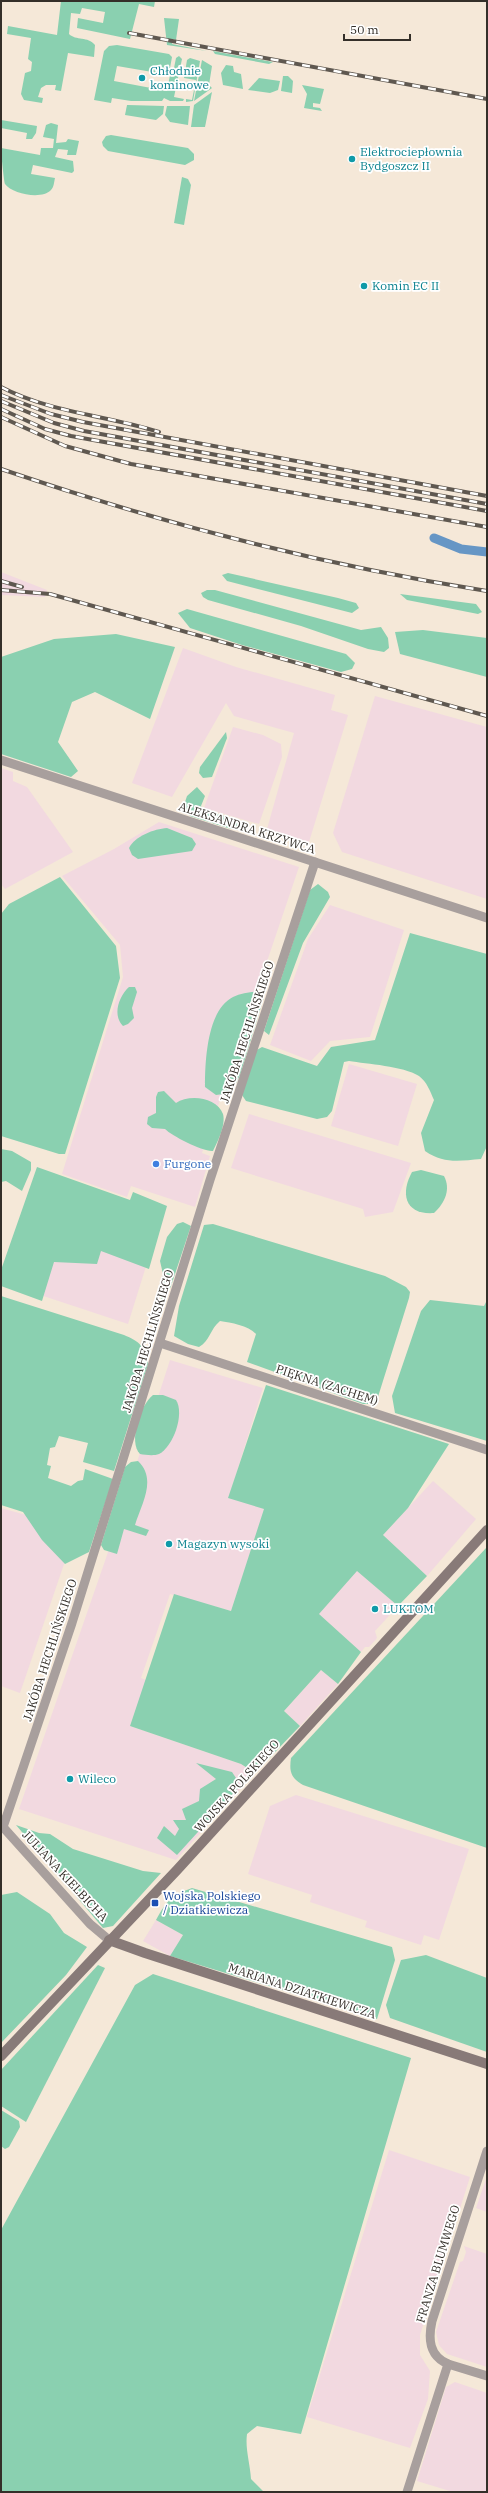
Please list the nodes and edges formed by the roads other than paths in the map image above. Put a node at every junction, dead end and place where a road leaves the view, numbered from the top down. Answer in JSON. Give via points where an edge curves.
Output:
{"nodes":[{"id":1,"x":1,"y":760,"type":"edge"},
{"id":2,"x":315,"y":862,"type":"junction"},
{"id":3,"x":487,"y":918,"type":"edge"},
{"id":4,"x":160,"y":1343,"type":"junction"},
{"id":5,"x":487,"y":1450,"type":"edge"},
{"id":6,"x":487,"y":1530,"type":"edge"},
{"id":7,"x":3,"y":1827,"type":"joint"},
{"id":8,"x":109,"y":1940,"type":"junction"},
{"id":9,"x":1,"y":2056,"type":"edge"},
{"id":10,"x":487,"y":2064,"type":"edge"},
{"id":11,"x":487,"y":2151,"type":"edge"},
{"id":12,"x":448,"y":2364,"type":"junction"},
{"id":13,"x":487,"y":2376,"type":"edge"},
{"id":14,"x":407,"y":2492,"type":"edge"}],
"edges":[{"from":1,"to":2,"type":"street","name":"ALEKSANDRA KRZYWCA"},
{"from":2,"to":3,"type":"street","name":"ALEKSANDRA KRZYWCA"},
{"from":2,"to":4,"type":"street","name":"JAKÓBA HECHLIŃSKIEGO","via":[[210,1180]]},
{"from":4,"to":5,"type":"street","name":"PIĘKNA (ZACHEM)"},
{"from":4,"to":7,"type":"street","name":"JAKÓBA HECHLIŃSKIEGO","via":[[72,1623]]},
{"from":6,"to":8,"type":"street","name":"WOJSKA POLSKIEGO","via":[[177,1870]]},
{"from":7,"to":8,"type":"street","name":"JULIANA KIELBICHA","via":[[90,1924]]},
{"from":8,"to":9,"type":"street","name":"WOJSKA POLSKIEGO"},
{"from":8,"to":10,"type":"street","name":"MARIANA DZIATKIEWICZA","via":[[145,1954]]},
{"from":11,"to":12,"type":"street","name":"FRANZA BLUMWEGO","via":[[430,2329],[433,2353]]},
{"from":12,"to":13,"type":"street"},
{"from":12,"to":14,"type":"street"}]}
